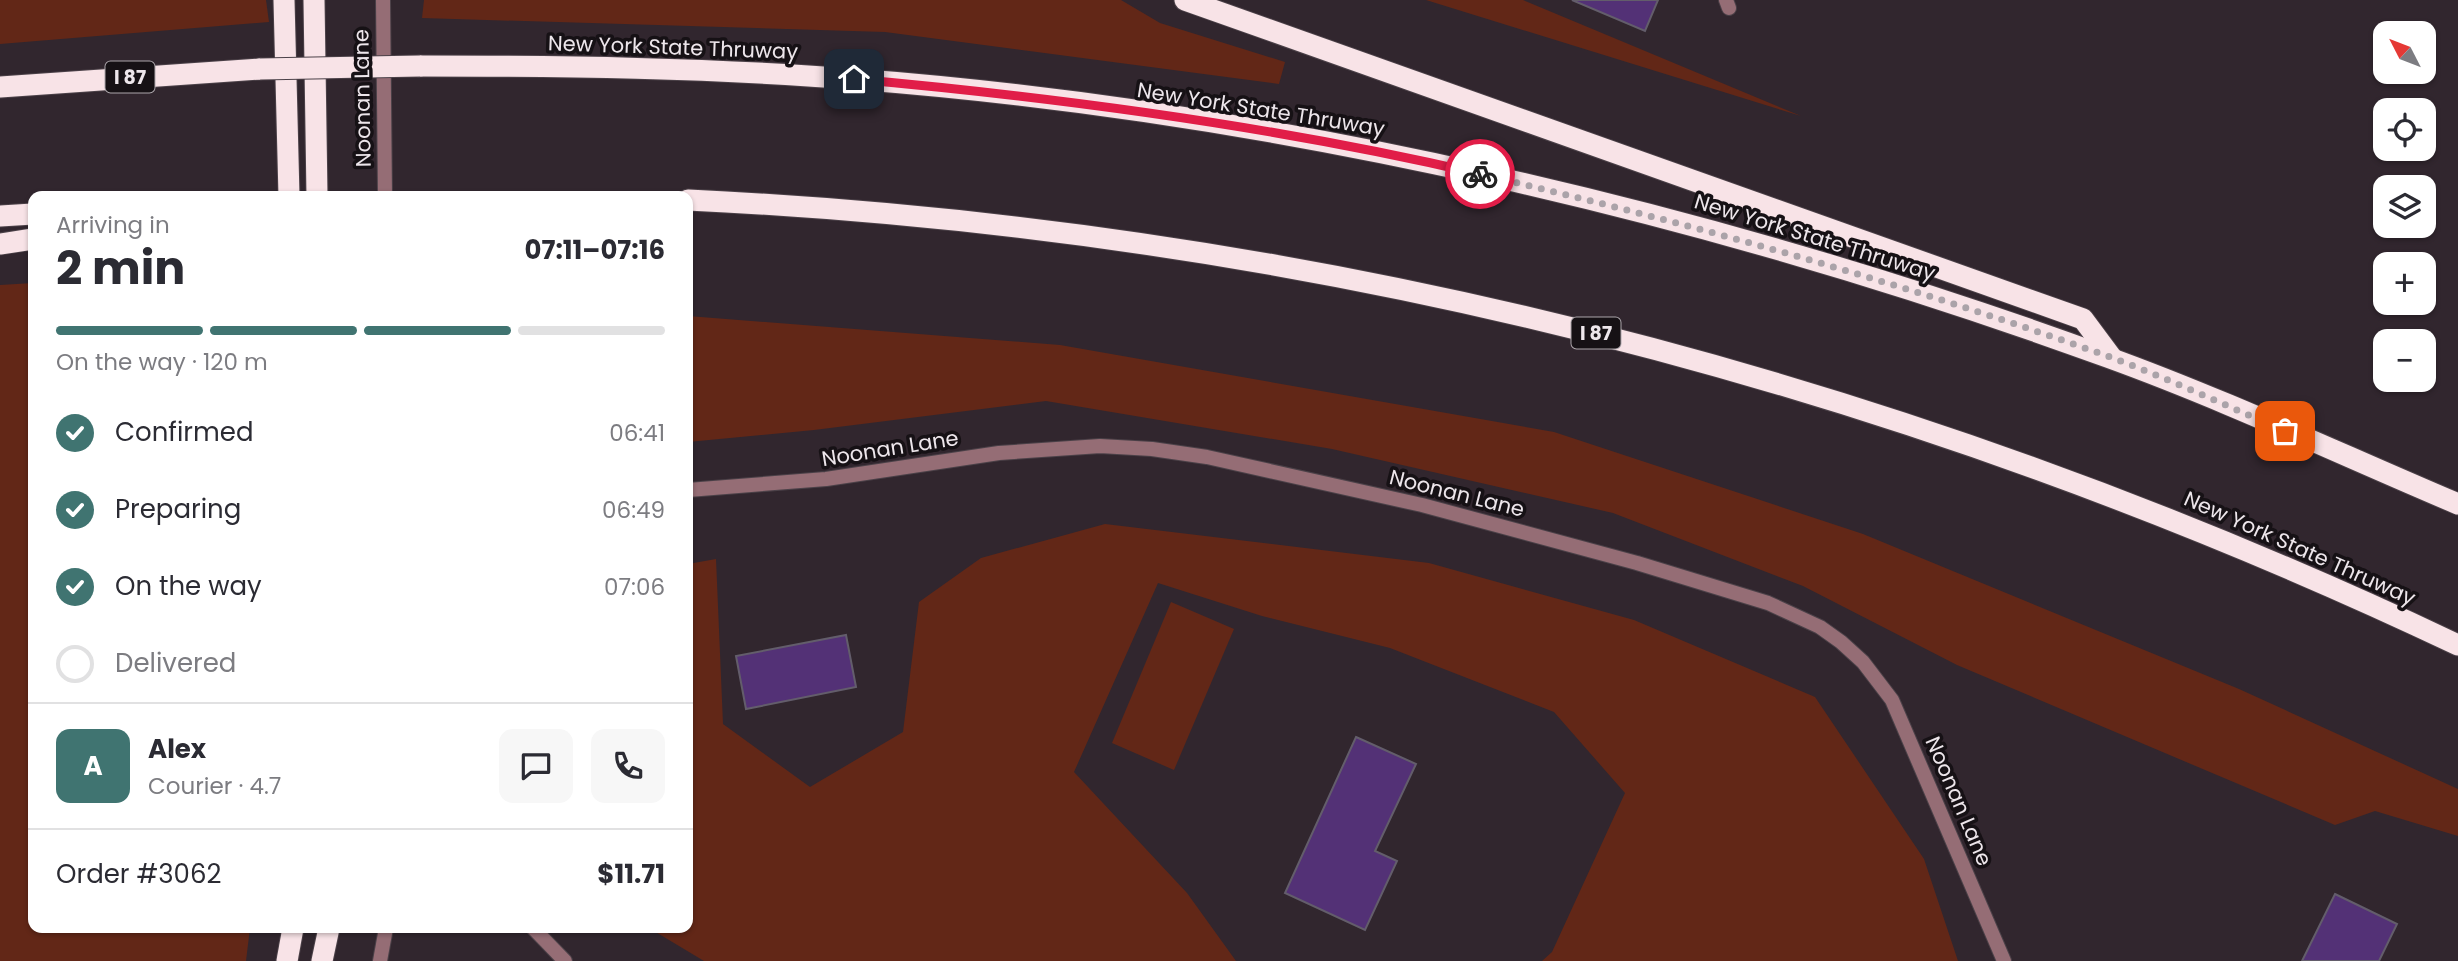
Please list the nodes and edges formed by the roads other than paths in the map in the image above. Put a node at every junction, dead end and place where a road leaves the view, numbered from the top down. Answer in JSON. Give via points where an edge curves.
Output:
{"nodes":[{"id":1,"x":284,"y":0,"type":"edge"},
{"id":2,"x":314,"y":0,"type":"edge"},
{"id":3,"x":383,"y":0,"type":"edge"},
{"id":4,"x":1185,"y":0,"type":"edge"},
{"id":5,"x":0,"y":88,"type":"edge"},
{"id":6,"x":289,"y":191,"type":"edge"},
{"id":7,"x":317,"y":191,"type":"edge"},
{"id":8,"x":385,"y":191,"type":"edge"},
{"id":9,"x":693,"y":200,"type":"edge"},
{"id":10,"x":28,"y":214,"type":"edge"},
{"id":11,"x":0,"y":216,"type":"edge"},
{"id":12,"x":28,"y":240,"type":"edge"},
{"id":13,"x":0,"y":244,"type":"edge"},
{"id":14,"x":2112,"y":358,"type":"junction"},
{"id":15,"x":693,"y":490,"type":"edge"},
{"id":16,"x":2458,"y":504,"type":"edge"},
{"id":17,"x":2458,"y":645,"type":"edge"},
{"id":18,"x":292,"y":933,"type":"edge"},
{"id":19,"x":328,"y":933,"type":"edge"},
{"id":20,"x":385,"y":933,"type":"edge"},
{"id":21,"x":538,"y":933,"type":"edge"},
{"id":22,"x":287,"y":961,"type":"edge"},
{"id":23,"x":321,"y":961,"type":"edge"},
{"id":24,"x":380,"y":961,"type":"edge"},
{"id":25,"x":565,"y":961,"type":"edge"},
{"id":26,"x":2004,"y":961,"type":"edge"}],
"edges":[{"from":1,"to":6,"type":"highway"},
{"from":2,"to":7,"type":"highway"},
{"from":3,"to":8,"type":"street","name":"Noonan Lane"},
{"from":4,"to":14,"type":"highway","via":[[2083,320]]},
{"from":5,"to":14,"type":"highway","name":"New York State Thruway","number":"I 87","bridge":true,"via":[[260,69],[632,68],[854,79],[1073,103],[1472,172],[1660,217],[1849,271]]},
{"from":9,"to":17,"type":"highway","name":"New York State Thruway","number":"I 87","via":[[949,220],[1156,247],[1445,298],[1627,340],[1906,423],[2079,482],[2255,553]]},
{"from":10,"to":11,"type":"highway"},
{"from":12,"to":13,"type":"highway"},
{"from":14,"to":16,"type":"highway","name":"New York State Thruway","number":"I 87"},
{"from":15,"to":26,"type":"street","name":"Noonan Lane","via":[[826,479],[999,453],[1100,446],[1152,449],[1207,457],[1436,509],[1769,603],[1841,642],[1886,691],[1907,730]]},
{"from":18,"to":22,"type":"highway"},
{"from":19,"to":23,"type":"highway"},
{"from":20,"to":24,"type":"street"},
{"from":21,"to":25,"type":"street"}]}
